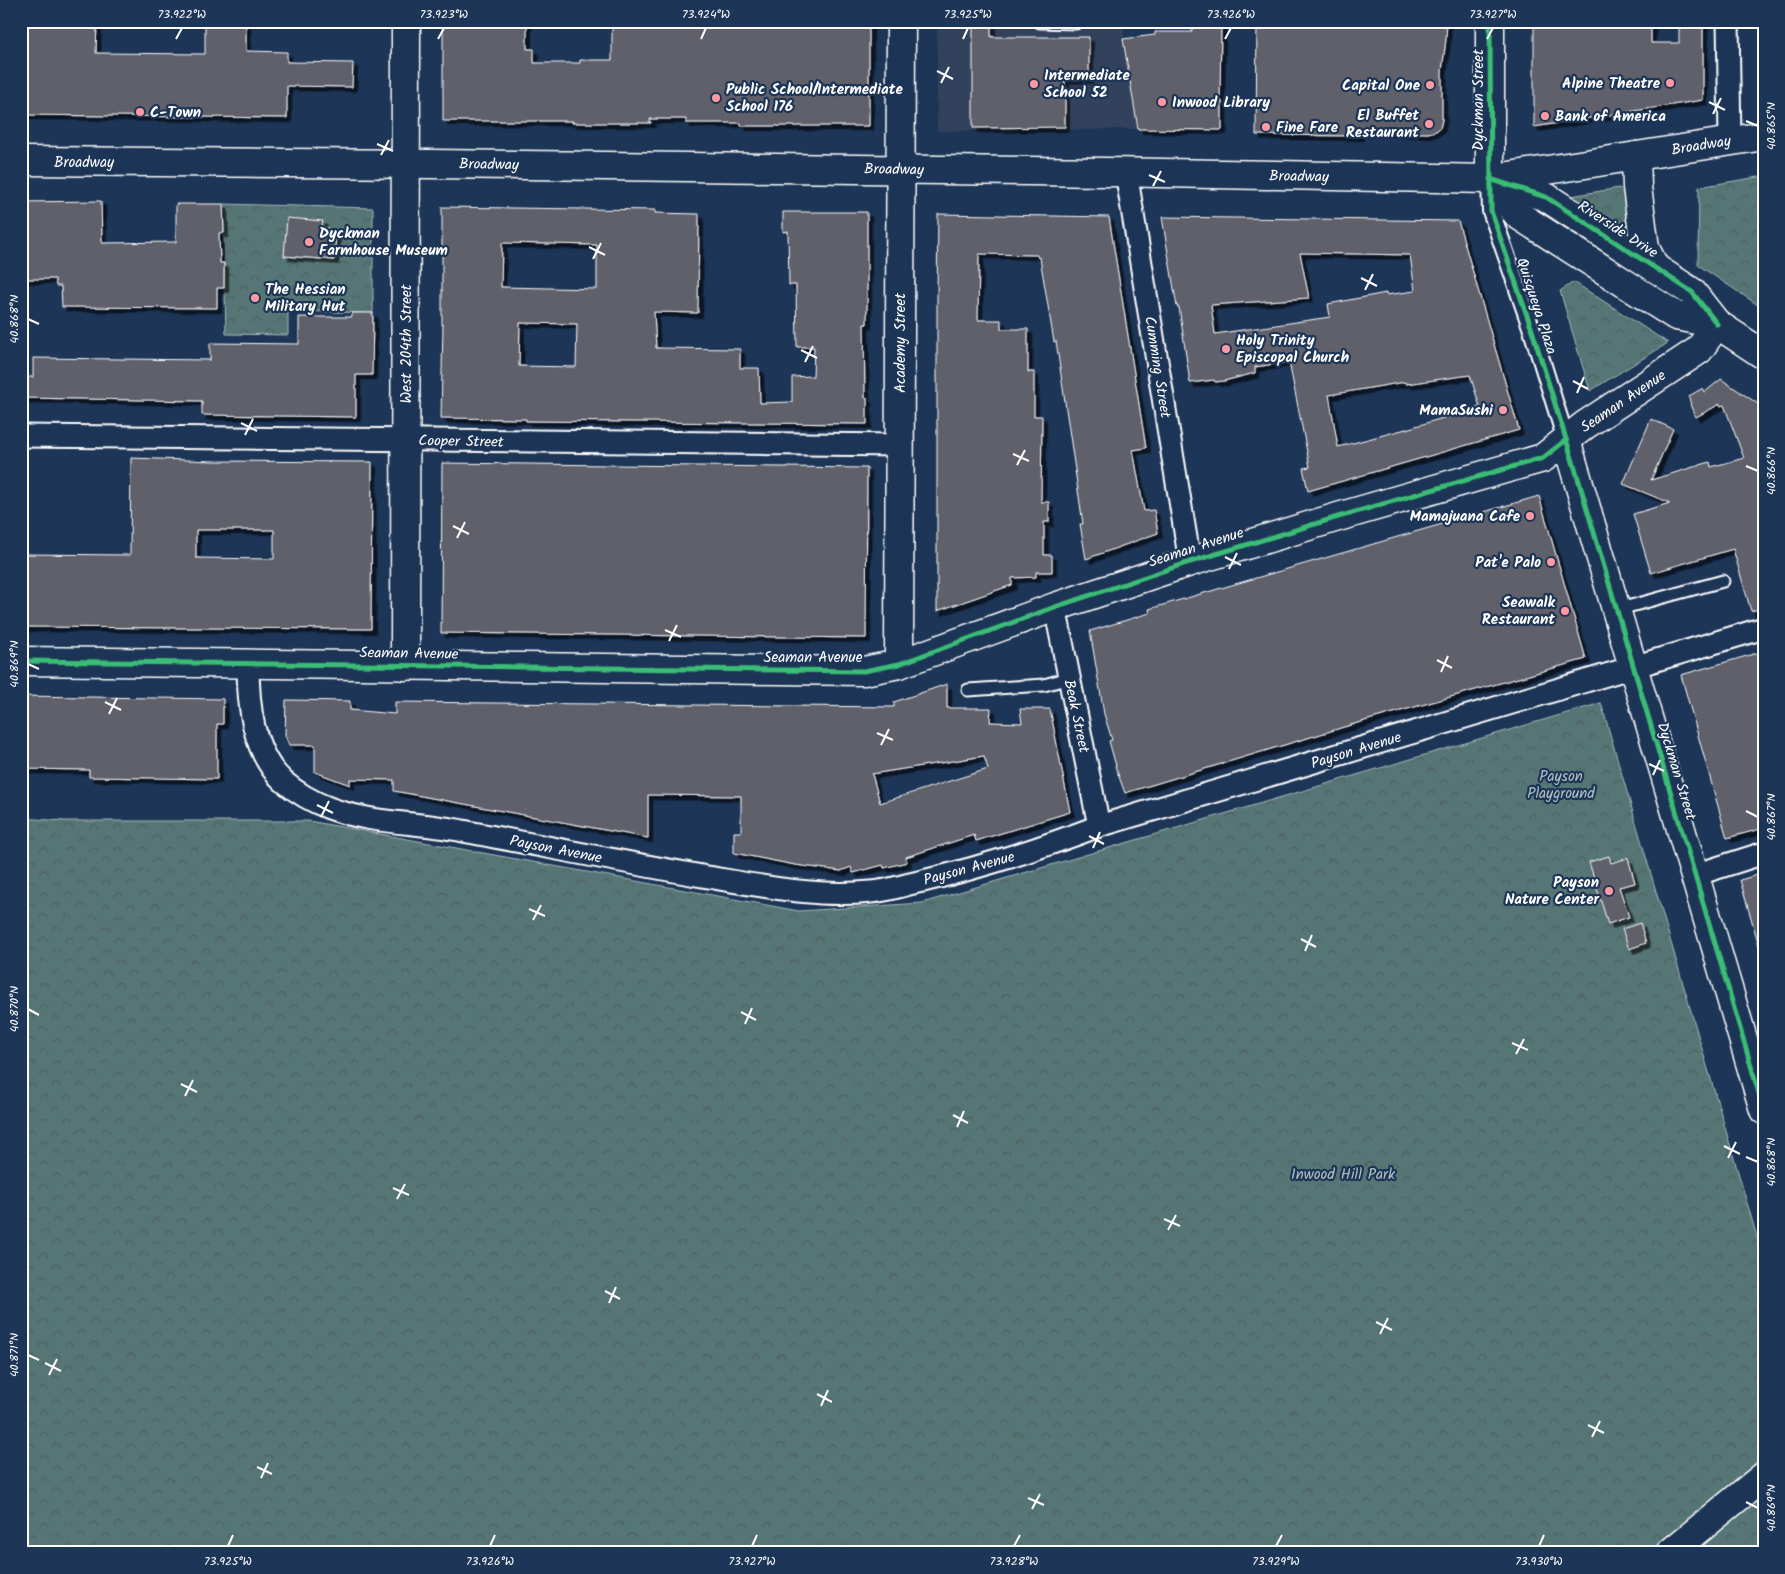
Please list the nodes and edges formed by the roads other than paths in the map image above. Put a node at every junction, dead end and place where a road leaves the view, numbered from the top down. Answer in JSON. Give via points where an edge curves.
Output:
{"nodes":[{"id":1,"x":406,"y":21,"type":"edge"},
{"id":2,"x":901,"y":21,"type":"edge"},
{"id":3,"x":1076,"y":21,"type":"edge"},
{"id":4,"x":1490,"y":21,"type":"edge"},
{"id":5,"x":1728,"y":21,"type":"edge"},
{"id":6,"x":1040,"y":22,"type":"edge"},
{"id":7,"x":1764,"y":136,"type":"edge"},
{"id":8,"x":1730,"y":140,"type":"junction"},
{"id":9,"x":1636,"y":156,"type":"junction"},
{"id":10,"x":21,"y":161,"type":"edge"},
{"id":11,"x":406,"y":164,"type":"junction"},
{"id":12,"x":900,"y":170,"type":"junction"},
{"id":13,"x":1126,"y":172,"type":"junction"},
{"id":14,"x":1490,"y":179,"type":"junction"},
{"id":15,"x":1655,"y":268,"type":"junction"},
{"id":16,"x":1717,"y":324,"type":"junction"},
{"id":17,"x":1764,"y":355,"type":"edge"},
{"id":18,"x":21,"y":436,"type":"edge"},
{"id":19,"x":406,"y":440,"type":"junction"},
{"id":20,"x":1566,"y":440,"type":"junction"},
{"id":21,"x":900,"y":444,"type":"junction"},
{"id":22,"x":1190,"y":562,"type":"junction"},
{"id":23,"x":1723,"y":581,"type":"dead end"},
{"id":24,"x":1055,"y":607,"type":"junction"},
{"id":25,"x":1616,"y":610,"type":"junction"},
{"id":26,"x":1764,"y":628,"type":"edge"},
{"id":27,"x":21,"y":661,"type":"edge"},
{"id":28,"x":248,"y":663,"type":"junction"},
{"id":29,"x":899,"y":664,"type":"junction"},
{"id":30,"x":405,"y":666,"type":"junction"},
{"id":31,"x":1632,"y":667,"type":"junction"},
{"id":32,"x":1069,"y":678,"type":"junction"},
{"id":33,"x":968,"y":690,"type":"dead end"},
{"id":34,"x":1099,"y":826,"type":"junction"},
{"id":35,"x":1764,"y":853,"type":"edge"},
{"id":36,"x":1695,"y":875,"type":"junction"},
{"id":37,"x":1762,"y":1100,"type":"edge"},
{"id":38,"x":1762,"y":1478,"type":"edge"},
{"id":39,"x":1670,"y":1553,"type":"edge"}],
"edges":[{"from":1,"to":11,"type":"main road","name":"West 204th Street"},
{"from":2,"to":12,"type":"main road","name":"Academy Street"},
{"from":3,"to":6,"type":"lane"},
{"from":4,"to":14,"type":"main road","name":"Dyckman Street"},
{"from":5,"to":8,"type":"street"},
{"from":7,"to":8,"type":"main road","name":"Broadway"},
{"from":8,"to":9,"type":"main road","name":"Broadway"},
{"from":9,"to":14,"type":"main road","name":"Broadway"},
{"from":9,"to":15,"type":"main road","via":[[1645,248]]},
{"from":10,"to":11,"type":"main road","name":"Broadway"},
{"from":11,"to":12,"type":"main road","name":"Broadway"},
{"from":11,"to":19,"type":"main road","name":"West 204th Street"},
{"from":12,"to":13,"type":"main road","name":"Broadway"},
{"from":12,"to":21,"type":"main road","name":"Academy Street"},
{"from":13,"to":14,"type":"main road","name":"Broadway"},
{"from":13,"to":22,"type":"street","name":"Cumming Street"},
{"from":14,"to":15,"type":"main road","name":"Riverside Drive","via":[[1546,197]]},
{"from":14,"to":16,"type":"main road","name":"Riverside Drive","via":[[1518,215],[1676,316]]},
{"from":14,"to":20,"type":"street","name":"Quisqueya Plaza","via":[[1491,211]]},
{"from":15,"to":16,"type":"main road","name":"Riverside Drive","via":[[1692,292]]},
{"from":16,"to":17,"type":"main road","name":"Riverside Drive"},
{"from":16,"to":20,"type":"main road","name":"Seaman Avenue","via":[[1699,350]]},
{"from":18,"to":19,"type":"street","name":"Cooper Street"},
{"from":19,"to":21,"type":"street","name":"Cooper Street"},
{"from":19,"to":30,"type":"main road","name":"West 204th Street"},
{"from":20,"to":22,"type":"main road","name":"Seaman Avenue","via":[[1543,458]]},
{"from":20,"to":25,"type":"main road","name":"Dyckman Street"},
{"from":21,"to":29,"type":"main road","name":"Academy Street"},
{"from":22,"to":24,"type":"main road","name":"Seaman Avenue"},
{"from":23,"to":25,"type":"lane"},
{"from":24,"to":29,"type":"main road","name":"Seaman Avenue"},
{"from":24,"to":32,"type":"street","name":"Beak Street"},
{"from":25,"to":31,"type":"main road","name":"Dyckman Street"},
{"from":26,"to":31,"type":"street","name":"Payson Avenue"},
{"from":27,"to":28,"type":"main road","name":"Seaman Avenue"},
{"from":28,"to":30,"type":"main road","name":"Seaman Avenue"},
{"from":28,"to":34,"type":"street","name":"Payson Avenue","via":[[252,718],[275,772],[284,782],[316,802],[352,815],[459,830],[782,889],[825,892],[872,892],[971,870]]},
{"from":29,"to":30,"type":"main road","name":"Seaman Avenue","via":[[864,671]]},
{"from":31,"to":34,"type":"street","name":"Payson Avenue"},
{"from":31,"to":36,"type":"main road","name":"Dyckman Street"},
{"from":32,"to":33,"type":"lane","via":[[1044,685]]},
{"from":32,"to":34,"type":"street","name":"Beak Street"},
{"from":35,"to":36,"type":"street"},
{"from":36,"to":37,"type":"main road","name":"Dyckman Street"},
{"from":38,"to":39,"type":"main road"}]}
